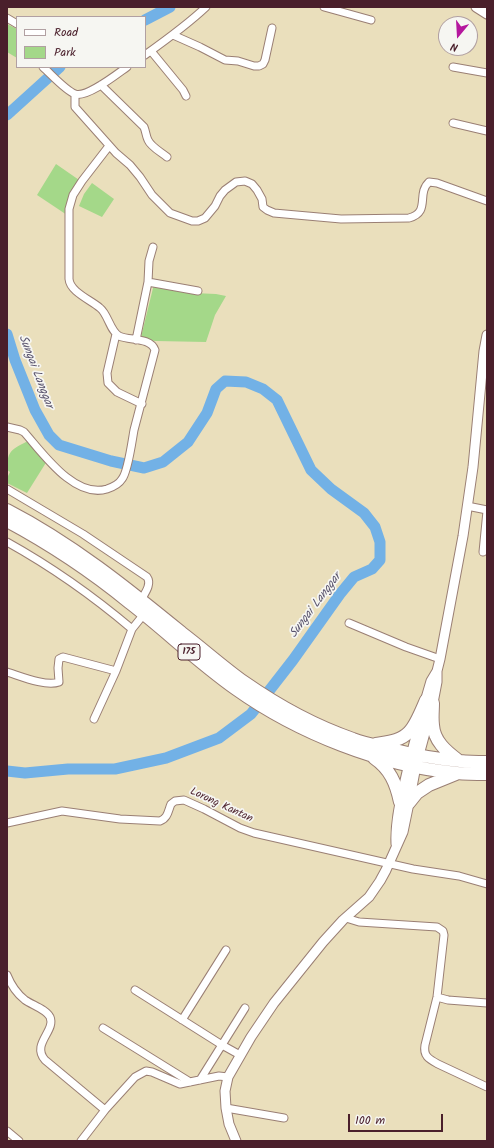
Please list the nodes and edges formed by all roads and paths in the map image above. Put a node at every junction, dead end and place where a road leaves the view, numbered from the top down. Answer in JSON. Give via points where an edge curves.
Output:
{"nodes":[{"id":1,"x":206,"y":7,"type":"edge"},
{"id":2,"x":324,"y":7,"type":"edge"},
{"id":3,"x":476,"y":7,"type":"edge"},
{"id":4,"x":487,"y":14,"type":"edge"},
{"id":5,"x":7,"y":18,"type":"edge"},
{"id":6,"x":371,"y":20,"type":"dead end"},
{"id":7,"x":16,"y":23,"type":"edge"},
{"id":8,"x":272,"y":28,"type":"dead end"},
{"id":9,"x":173,"y":35,"type":"junction"},
{"id":10,"x":148,"y":53,"type":"edge"},
{"id":11,"x":452,"y":67,"type":"dead end"},
{"id":12,"x":44,"y":68,"type":"edge"},
{"id":13,"x":126,"y":68,"type":"edge"},
{"id":14,"x":487,"y":73,"type":"edge"},
{"id":15,"x":101,"y":85,"type":"junction"},
{"id":16,"x":75,"y":94,"type":"junction"},
{"id":17,"x":186,"y":96,"type":"dead end"},
{"id":18,"x":453,"y":123,"type":"dead end"},
{"id":19,"x":487,"y":131,"type":"edge"},
{"id":20,"x":109,"y":146,"type":"junction"},
{"id":21,"x":167,"y":157,"type":"dead end"},
{"id":22,"x":487,"y":201,"type":"edge"},
{"id":23,"x":153,"y":247,"type":"dead end"},
{"id":24,"x":148,"y":282,"type":"junction"},
{"id":25,"x":198,"y":291,"type":"dead end"},
{"id":26,"x":116,"y":334,"type":"junction"},
{"id":27,"x":487,"y":335,"type":"edge"},
{"id":28,"x":136,"y":340,"type":"junction"},
{"id":29,"x":142,"y":404,"type":"junction"},
{"id":30,"x":7,"y":427,"type":"edge"},
{"id":31,"x":7,"y":489,"type":"edge"},
{"id":32,"x":467,"y":506,"type":"junction"},
{"id":33,"x":7,"y":510,"type":"edge"},
{"id":34,"x":487,"y":511,"type":"edge"},
{"id":35,"x":7,"y":521,"type":"edge"},
{"id":36,"x":7,"y":542,"type":"edge"},
{"id":37,"x":483,"y":552,"type":"dead end"},
{"id":38,"x":141,"y":600,"type":"junction"},
{"id":39,"x":144,"y":614,"type":"junction"},
{"id":40,"x":349,"y":623,"type":"dead end"},
{"id":41,"x":132,"y":629,"type":"junction"},
{"id":42,"x":440,"y":659,"type":"junction"},
{"id":43,"x":7,"y":672,"type":"edge"},
{"id":44,"x":116,"y":672,"type":"junction"},
{"id":45,"x":253,"y":694,"type":"junction"},
{"id":46,"x":430,"y":702,"type":"junction"},
{"id":47,"x":94,"y":719,"type":"dead end"},
{"id":48,"x":370,"y":750,"type":"junction"},
{"id":49,"x":413,"y":760,"type":"junction"},
{"id":50,"x":487,"y":762,"type":"edge"},
{"id":51,"x":458,"y":767,"type":"junction"},
{"id":52,"x":487,"y":774,"type":"edge"},
{"id":53,"x":404,"y":803,"type":"junction"},
{"id":54,"x":7,"y":823,"type":"edge"},
{"id":55,"x":389,"y":864,"type":"junction"},
{"id":56,"x":487,"y":884,"type":"edge"},
{"id":57,"x":346,"y":918,"type":"junction"},
{"id":58,"x":226,"y":950,"type":"dead end"},
{"id":59,"x":7,"y":975,"type":"edge"},
{"id":60,"x":135,"y":990,"type":"dead end"},
{"id":61,"x":437,"y":997,"type":"junction"},
{"id":62,"x":487,"y":1003,"type":"edge"},
{"id":63,"x":245,"y":1008,"type":"dead end"},
{"id":64,"x":182,"y":1020,"type":"junction"},
{"id":65,"x":103,"y":1028,"type":"dead end"},
{"id":66,"x":222,"y":1045,"type":"junction"},
{"id":67,"x":240,"y":1055,"type":"junction"},
{"id":68,"x":228,"y":1077,"type":"junction"},
{"id":69,"x":200,"y":1080,"type":"junction"},
{"id":70,"x":190,"y":1082,"type":"junction"},
{"id":71,"x":487,"y":1087,"type":"edge"},
{"id":72,"x":226,"y":1108,"type":"junction"},
{"id":73,"x":105,"y":1110,"type":"junction"},
{"id":74,"x":284,"y":1118,"type":"dead end"},
{"id":75,"x":7,"y":1131,"type":"edge"},
{"id":76,"x":19,"y":1141,"type":"edge"},
{"id":77,"x":81,"y":1141,"type":"edge"},
{"id":78,"x":236,"y":1141,"type":"edge"}],
"edges":[{"from":1,"to":9,"type":"street"},
{"from":2,"to":6,"type":"street"},
{"from":3,"to":4,"type":"main road"},
{"from":5,"to":7,"type":"street"},
{"from":8,"to":9,"type":"street","via":[[265,60],[259,66],[225,60]]},
{"from":9,"to":10,"type":"street"},
{"from":10,"to":17,"type":"street"},
{"from":11,"to":14,"type":"street"},
{"from":12,"to":16,"type":"street"},
{"from":13,"to":15,"type":"street"},
{"from":15,"to":16,"type":"street","via":[[87,92]]},
{"from":15,"to":21,"type":"street","via":[[144,128],[149,142]]},
{"from":16,"to":20,"type":"street","via":[[75,108]]},
{"from":18,"to":19,"type":"street"},
{"from":20,"to":22,"type":"street","via":[[130,165],[152,196],[170,213],[192,221],[205,218],[225,190],[236,182],[245,181],[257,190],[263,208],[274,213],[341,218],[408,218],[416,216],[422,208],[425,188],[429,182]]},
{"from":20,"to":26,"type":"street","via":[[73,195],[69,209],[69,284],[102,309]]},
{"from":23,"to":24,"type":"street"},
{"from":24,"to":25,"type":"street"},
{"from":24,"to":28,"type":"street"},
{"from":26,"to":28,"type":"street"},
{"from":26,"to":29,"type":"street","via":[[107,373],[108,383],[117,392]]},
{"from":27,"to":32,"type":"main road"},
{"from":28,"to":29,"type":"street","via":[[149,342],[155,350]]},
{"from":29,"to":30,"type":"street","via":[[123,478],[118,484],[104,490],[81,487],[56,469],[24,432]]},
{"from":31,"to":38,"type":"street","via":[[83,534],[147,577],[150,584]]},
{"from":32,"to":34,"type":"street"},
{"from":32,"to":42,"type":"main road"},
{"from":33,"to":38,"type":"highway","number":"175","via":[[63,543]]},
{"from":34,"to":37,"type":"street"},
{"from":35,"to":39,"type":"highway","number":"175","via":[[59,551]]},
{"from":36,"to":41,"type":"street","via":[[69,580]]},
{"from":38,"to":45,"type":"highway","number":"175","via":[[242,680]]},
{"from":39,"to":41,"type":"street"},
{"from":39,"to":45,"type":"highway","number":"175","via":[[216,674]]},
{"from":40,"to":42,"type":"street"},
{"from":41,"to":44,"type":"street"},
{"from":42,"to":46,"type":"main road","via":[[436,671],[437,682]]},
{"from":43,"to":44,"type":"street","via":[[56,684],[59,682],[59,659],[63,657]]},
{"from":44,"to":47,"type":"street"},
{"from":45,"to":48,"type":"highway","number":"175","via":[[281,711],[353,739]]},
{"from":46,"to":48,"type":"highway","via":[[410,732],[402,738]]},
{"from":46,"to":49,"type":"main road"},
{"from":46,"to":51,"type":"highway","via":[[435,736]]},
{"from":48,"to":49,"type":"highway","number":"175"},
{"from":48,"to":53,"type":"highway","via":[[391,776]]},
{"from":49,"to":51,"type":"highway","number":"175"},
{"from":49,"to":53,"type":"main road"},
{"from":50,"to":51,"type":"highway","number":"175"},
{"from":51,"to":52,"type":"highway","number":"175"},
{"from":51,"to":53,"type":"highway"},
{"from":53,"to":55,"type":"main road","via":[[403,832]]},
{"from":54,"to":55,"type":"street","name":"Lorong Kantan","via":[[62,811],[120,819],[160,821],[167,816],[171,804],[184,800],[254,833]]},
{"from":55,"to":56,"type":"street","via":[[459,876]]},
{"from":55,"to":57,"type":"main road","via":[[369,896]]},
{"from":57,"to":61,"type":"street","via":[[359,922],[441,928],[444,934]]},
{"from":57,"to":67,"type":"main road","via":[[323,942],[274,1003]]},
{"from":58,"to":64,"type":"street"},
{"from":59,"to":73,"type":"street","via":[[18,993],[50,1018],[50,1027],[40,1048],[41,1056]]},
{"from":60,"to":64,"type":"street"},
{"from":61,"to":62,"type":"street"},
{"from":61,"to":71,"type":"street","via":[[425,1044],[427,1057]]},
{"from":63,"to":66,"type":"street"},
{"from":64,"to":66,"type":"street"},
{"from":65,"to":70,"type":"street"},
{"from":66,"to":67,"type":"street"},
{"from":66,"to":69,"type":"street"},
{"from":67,"to":68,"type":"main road"},
{"from":68,"to":69,"type":"street"},
{"from":68,"to":72,"type":"main road","via":[[225,1091]]},
{"from":69,"to":70,"type":"street"},
{"from":70,"to":73,"type":"street","via":[[180,1084],[146,1071],[135,1077]]},
{"from":72,"to":74,"type":"street"},
{"from":72,"to":78,"type":"main road"},
{"from":73,"to":77,"type":"street"},
{"from":75,"to":76,"type":"street"}]}
